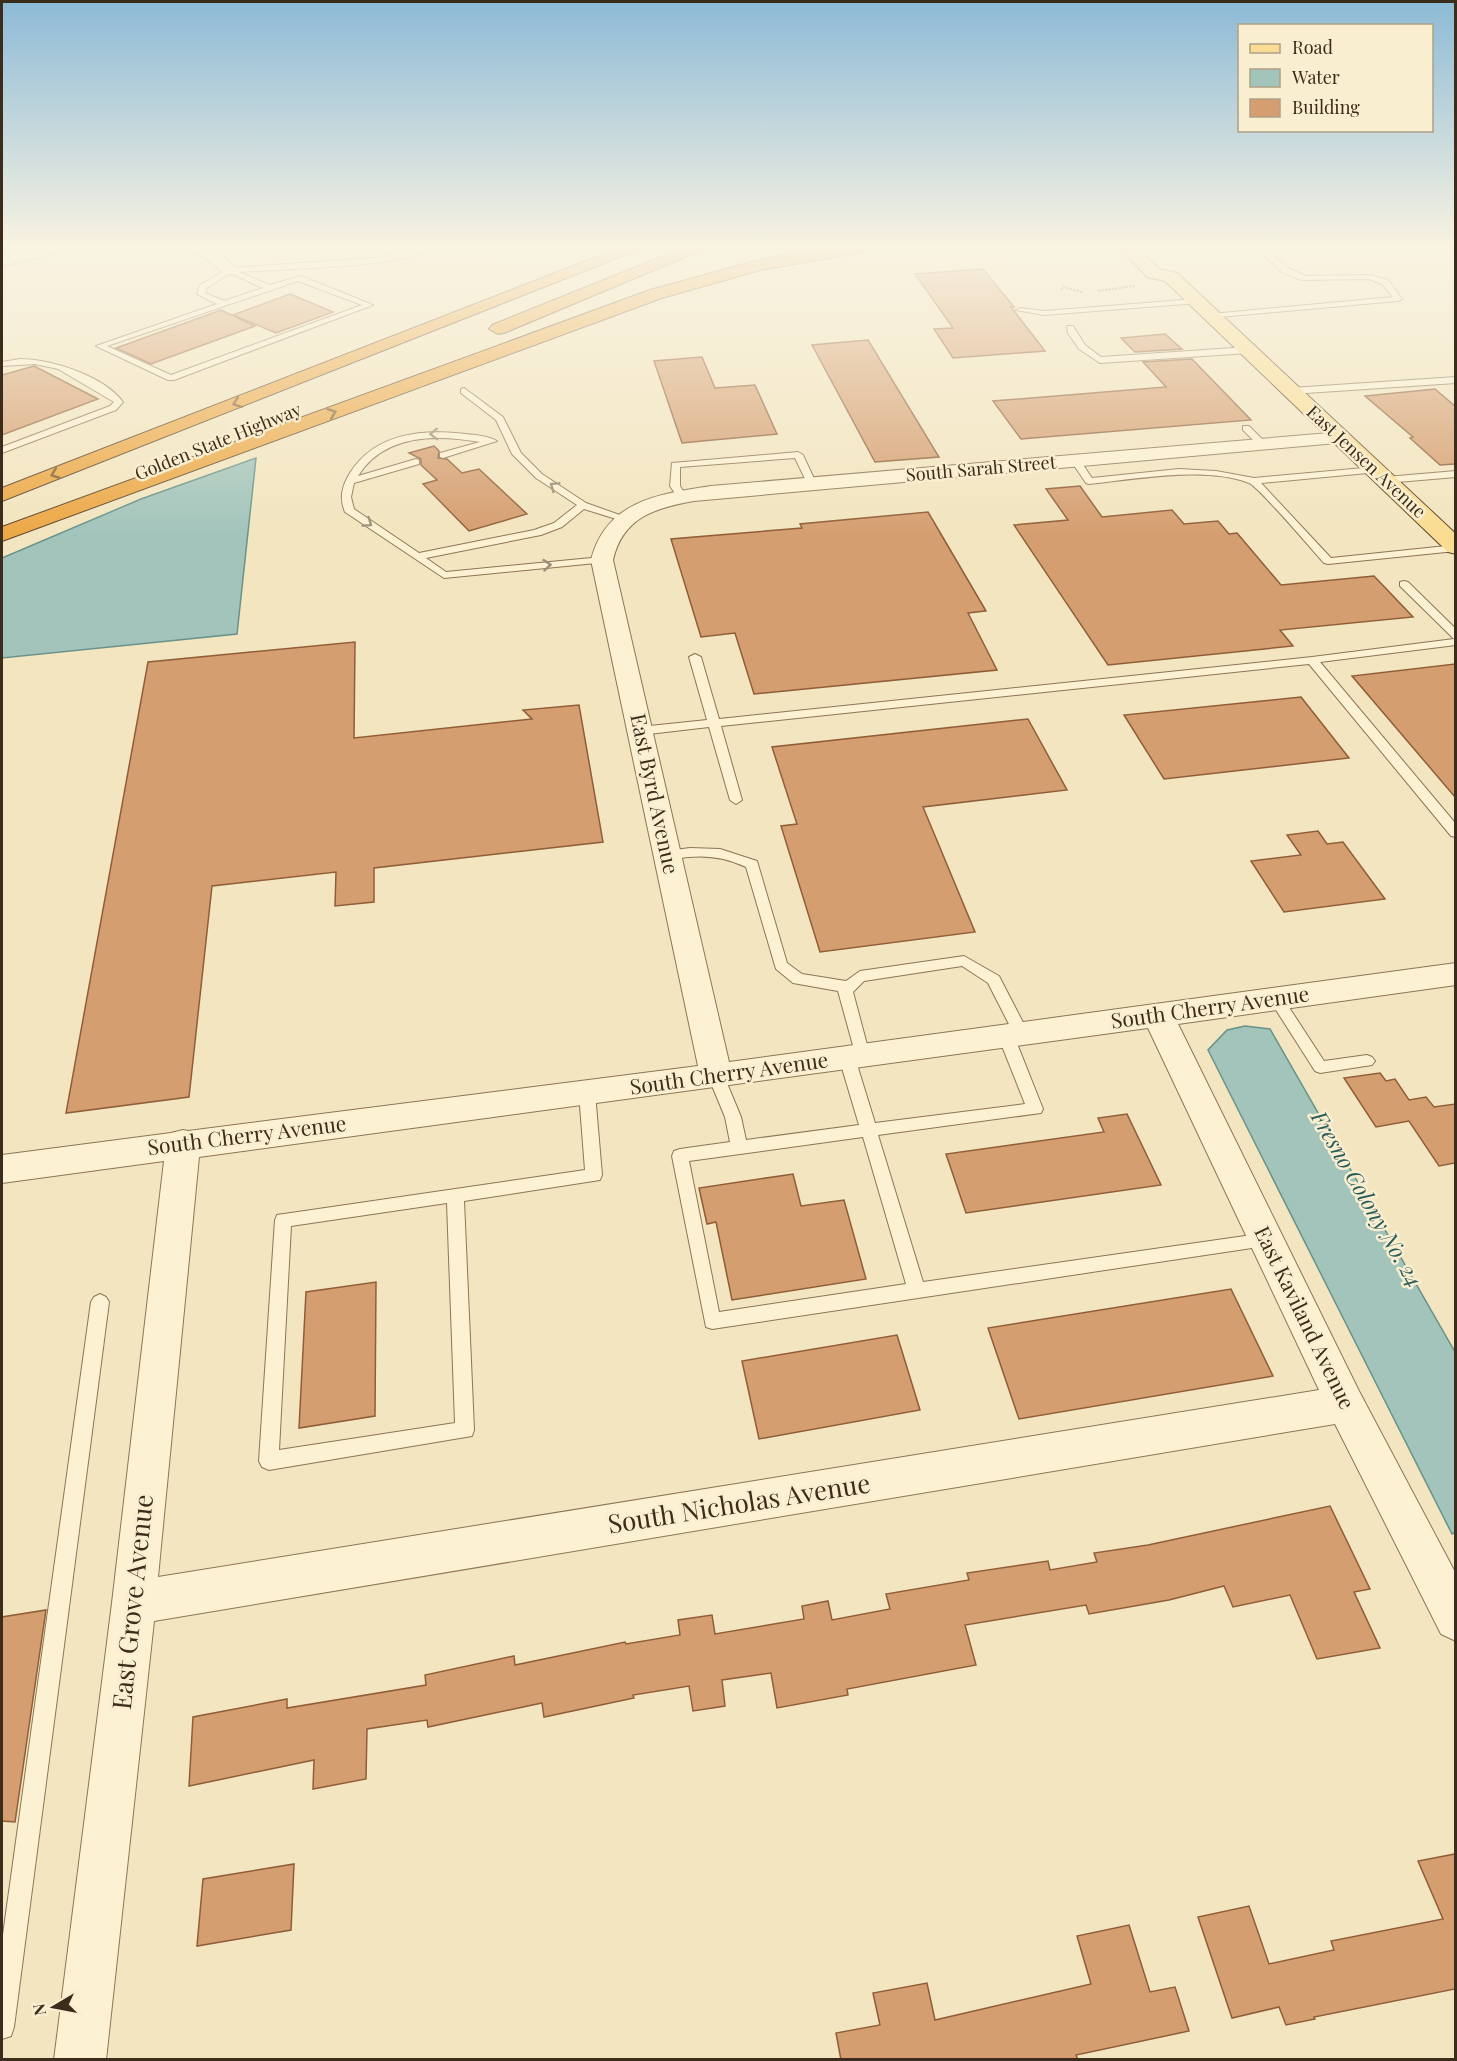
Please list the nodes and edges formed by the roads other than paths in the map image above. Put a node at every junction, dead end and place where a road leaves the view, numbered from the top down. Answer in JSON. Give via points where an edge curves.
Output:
{"nodes":[{"id":1,"x":108,"y":343,"type":"edge"},
{"id":2,"x":264,"y":343,"type":"edge"},
{"id":3,"x":390,"y":343,"type":"edge"},
{"id":4,"x":523,"y":343,"type":"edge"},
{"id":5,"x":1079,"y":343,"type":"edge"},
{"id":6,"x":1241,"y":343,"type":"edge"},
{"id":7,"x":1248,"y":350,"type":"junction"},
{"id":8,"x":423,"y":359,"type":"dead end"},
{"id":9,"x":2,"y":364,"type":"edge"},
{"id":10,"x":1455,"y":380,"type":"edge"},
{"id":11,"x":465,"y":391,"type":"dead end"},
{"id":12,"x":1291,"y":391,"type":"junction"},
{"id":13,"x":1246,"y":428,"type":"dead end"},
{"id":14,"x":508,"y":436,"type":"junction"},
{"id":15,"x":1341,"y":438,"type":"junction"},
{"id":16,"x":492,"y":441,"type":"junction"},
{"id":17,"x":1263,"y":445,"type":"junction"},
{"id":18,"x":2,"y":450,"type":"edge"},
{"id":19,"x":443,"y":455,"type":"dead end"},
{"id":20,"x":1076,"y":461,"type":"junction"},
{"id":21,"x":416,"y":462,"type":"dead end"},
{"id":22,"x":1380,"y":475,"type":"junction"},
{"id":23,"x":1455,"y":475,"type":"edge"},
{"id":24,"x":350,"y":481,"type":"junction"},
{"id":25,"x":1254,"y":481,"type":"junction"},
{"id":26,"x":811,"y":483,"type":"junction"},
{"id":27,"x":2,"y":495,"type":"edge"},
{"id":28,"x":681,"y":496,"type":"junction"},
{"id":29,"x":583,"y":505,"type":"junction"},
{"id":30,"x":626,"y":519,"type":"junction"},
{"id":31,"x":2,"y":529,"type":"edge"},
{"id":32,"x":1447,"y":530,"type":"edge"},
{"id":33,"x":2,"y":534,"type":"edge"},
{"id":34,"x":1455,"y":548,"type":"edge"},
{"id":35,"x":417,"y":557,"type":"junction"},
{"id":36,"x":602,"y":560,"type":"junction"},
{"id":37,"x":1404,"y":584,"type":"dead end"},
{"id":38,"x":1455,"y":636,"type":"edge"},
{"id":39,"x":1455,"y":642,"type":"edge"},
{"id":40,"x":695,"y":657,"type":"dead end"},
{"id":41,"x":1312,"y":660,"type":"junction"},
{"id":42,"x":715,"y":724,"type":"junction"},
{"id":43,"x":640,"y":731,"type":"junction"},
{"id":44,"x":736,"y":800,"type":"dead end"},
{"id":45,"x":1455,"y":833,"type":"edge"},
{"id":46,"x":667,"y":855,"type":"junction"},
{"id":47,"x":1455,"y":974,"type":"edge"},
{"id":48,"x":849,"y":987,"type":"junction"},
{"id":49,"x":1276,"y":999,"type":"junction"},
{"id":50,"x":1158,"y":1015,"type":"junction"},
{"id":51,"x":1013,"y":1035,"type":"junction"},
{"id":52,"x":854,"y":1057,"type":"junction"},
{"id":53,"x":1367,"y":1061,"type":"dead end"},
{"id":54,"x":716,"y":1076,"type":"junction"},
{"id":55,"x":587,"y":1093,"type":"junction"},
{"id":56,"x":869,"y":1131,"type":"junction"},
{"id":57,"x":183,"y":1143,"type":"junction"},
{"id":58,"x":739,"y":1147,"type":"junction"},
{"id":59,"x":2,"y":1169,"type":"edge"},
{"id":60,"x":455,"y":1194,"type":"junction"},
{"id":61,"x":1266,"y":1240,"type":"junction"},
{"id":62,"x":917,"y":1290,"type":"junction"},
{"id":63,"x":100,"y":1302,"type":"dead end"},
{"id":64,"x":1345,"y":1404,"type":"junction"},
{"id":65,"x":134,"y":1604,"type":"junction"},
{"id":66,"x":1455,"y":1618,"type":"edge"},
{"id":67,"x":2,"y":2027,"type":"edge"},
{"id":68,"x":81,"y":2060,"type":"edge"}],
"edges":[{"from":1,"to":2,"type":"lane","via":[[100,346],[171,378]]},
{"from":3,"to":27,"type":"highway","name":"Golden State Highway","one_way":true},
{"from":33,"to":4,"type":"highway","one_way":true},
{"from":5,"to":7,"type":"lane","via":[[1091,356],[1101,360]]},
{"from":6,"to":7,"type":"main road","name":"East Jensen Avenue"},
{"from":7,"to":12,"type":"main road","name":"East Jensen Avenue"},
{"from":8,"to":31,"type":"highway","name":"Golden State Highway"},
{"from":9,"to":18,"type":"lane","via":[[38,360],[54,363],[119,402],[113,408]]},
{"from":10,"to":12,"type":"lane"},
{"from":11,"to":14,"type":"lane","via":[[500,419]]},
{"from":12,"to":15,"type":"main road","name":"East Jensen Avenue"},
{"from":13,"to":17,"type":"lane"},
{"from":14,"to":16,"type":"lane"},
{"from":29,"to":14,"type":"lane","one_way":true,"via":[[539,476],[517,454]]},
{"from":15,"to":17,"type":"street","name":"South Sarah Street"},
{"from":15,"to":22,"type":"main road","name":"East Jensen Avenue"},
{"from":16,"to":19,"type":"lane"},
{"from":16,"to":24,"type":"lane","one_way":true,"via":[[458,434],[411,436],[358,464]]},
{"from":17,"to":20,"type":"street","name":"South Sarah Street"},
{"from":20,"to":25,"type":"lane","via":[[1089,480],[1179,471]]},
{"from":20,"to":26,"type":"street","name":"South Sarah Street"},
{"from":21,"to":24,"type":"lane"},
{"from":22,"to":23,"type":"lane"},
{"from":22,"to":25,"type":"lane"},
{"from":22,"to":32,"type":"main road","name":"East Jensen Avenue"},
{"from":24,"to":35,"type":"lane","one_way":true,"via":[[346,497],[349,510]]},
{"from":25,"to":34,"type":"lane","via":[[1328,561]]},
{"from":26,"to":28,"type":"street","name":"South Sarah Street"},
{"from":26,"to":28,"type":"lane","via":[[798,455],[675,465],[675,486]]},
{"from":28,"to":30,"type":"street","name":"South Sarah Street","via":[[648,506]]},
{"from":29,"to":30,"type":"lane"},
{"from":29,"to":35,"type":"lane","via":[[558,525],[537,533]]},
{"from":30,"to":36,"type":"street","via":[[609,536]]},
{"from":32,"to":34,"type":"main road","name":"East Jensen Avenue"},
{"from":35,"to":36,"type":"lane","one_way":true,"via":[[444,575]]},
{"from":36,"to":43,"type":"street","name":"East Byrd Avenue"},
{"from":37,"to":38,"type":"lane"},
{"from":39,"to":41,"type":"lane"},
{"from":40,"to":42,"type":"lane"},
{"from":41,"to":42,"type":"lane"},
{"from":41,"to":45,"type":"lane"},
{"from":42,"to":43,"type":"lane"},
{"from":42,"to":44,"type":"lane"},
{"from":43,"to":46,"type":"street","name":"East Byrd Avenue"},
{"from":46,"to":48,"type":"lane","via":[[704,851],[730,854],[752,864],[781,965],[798,979]]},
{"from":46,"to":54,"type":"street","name":"East Byrd Avenue"},
{"from":47,"to":49,"type":"street","name":"South Cherry Avenue"},
{"from":48,"to":51,"type":"lane","via":[[860,976],[964,961],[994,980]]},
{"from":48,"to":52,"type":"lane","via":[[845,991]]},
{"from":49,"to":50,"type":"street","name":"South Cherry Avenue"},
{"from":49,"to":53,"type":"lane","via":[[1320,1067]]},
{"from":50,"to":51,"type":"street","name":"South Cherry Avenue"},
{"from":50,"to":61,"type":"street","name":"East Kaviland Avenue"},
{"from":51,"to":52,"type":"street","name":"South Cherry Avenue"},
{"from":51,"to":56,"type":"lane","via":[[1035,1110]]},
{"from":52,"to":54,"type":"street","name":"South Cherry Avenue"},
{"from":52,"to":56,"type":"lane"},
{"from":54,"to":55,"type":"street","name":"South Cherry Avenue"},
{"from":54,"to":58,"type":"lane","via":[[733,1117]]},
{"from":55,"to":57,"type":"street","name":"South Cherry Avenue"},
{"from":55,"to":60,"type":"lane","via":[[594,1175]]},
{"from":56,"to":58,"type":"lane"},
{"from":56,"to":62,"type":"lane"},
{"from":57,"to":59,"type":"street","name":"South Cherry Avenue"},
{"from":57,"to":65,"type":"street","name":"East Grove Avenue"},
{"from":58,"to":62,"type":"lane","via":[[680,1156],[712,1321]]},
{"from":60,"to":60,"type":"lane","via":[[282,1220],[269,1461],[465,1430]]},
{"from":61,"to":62,"type":"lane"},
{"from":61,"to":64,"type":"street","name":"East Kaviland Avenue"},
{"from":63,"to":67,"type":"lane"},
{"from":64,"to":65,"type":"street","name":"South Nicholas Avenue"},
{"from":64,"to":66,"type":"street","name":"East Kaviland Avenue"},
{"from":65,"to":68,"type":"street","name":"East Grove Avenue"}]}
